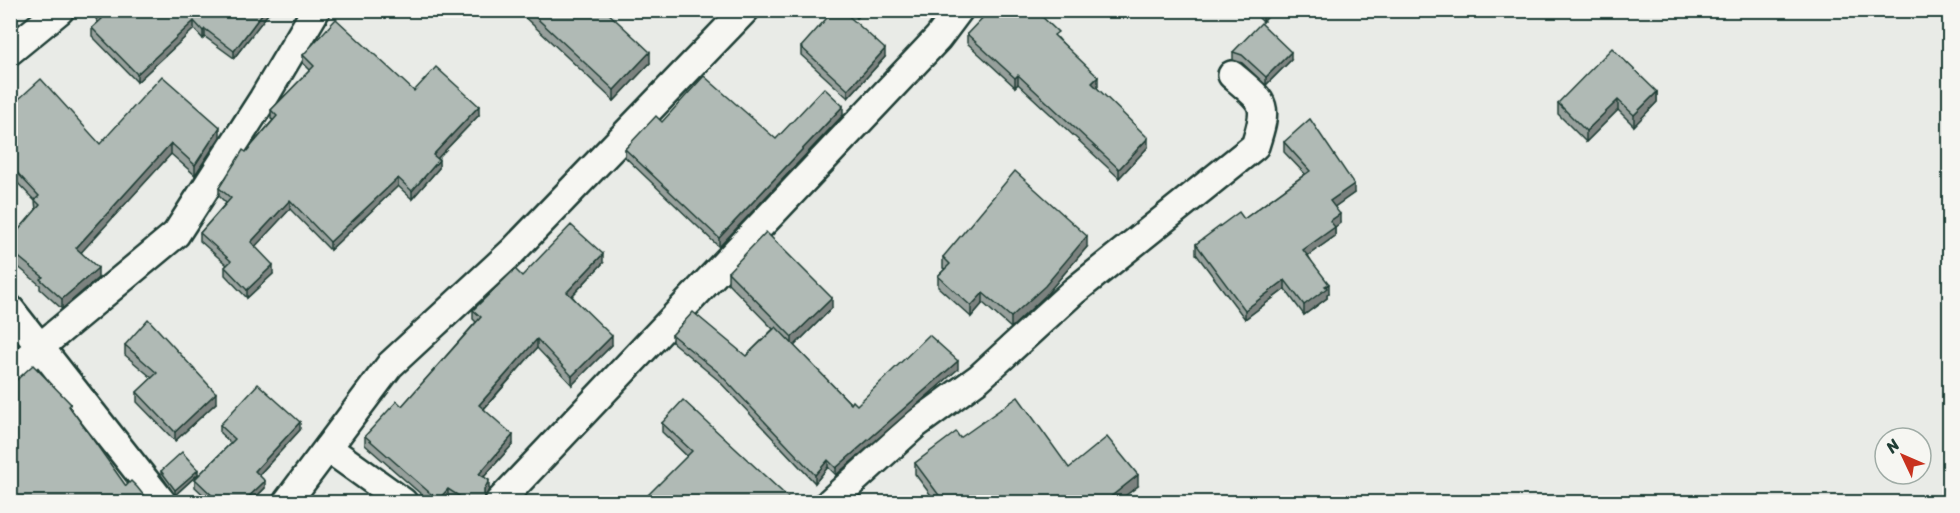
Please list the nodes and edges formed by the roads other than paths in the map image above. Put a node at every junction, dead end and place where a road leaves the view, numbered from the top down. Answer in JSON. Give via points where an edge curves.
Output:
{"nodes":[{"id":1,"x":60,"y":10,"type":"edge"},
{"id":2,"x":316,"y":10,"type":"edge"},
{"id":3,"x":745,"y":10,"type":"edge"},
{"id":4,"x":959,"y":10,"type":"edge"},
{"id":5,"x":10,"y":51,"type":"edge"},
{"id":6,"x":1232,"y":75,"type":"dead end"},
{"id":7,"x":10,"y":309,"type":"edge"},
{"id":8,"x":41,"y":347,"type":"junction"},
{"id":9,"x":10,"y":372,"type":"edge"},
{"id":10,"x":328,"y":448,"type":"junction"},
{"id":11,"x":162,"y":502,"type":"edge"},
{"id":12,"x":287,"y":502,"type":"edge"},
{"id":13,"x":403,"y":502,"type":"edge"},
{"id":14,"x":499,"y":502,"type":"edge"},
{"id":15,"x":830,"y":502,"type":"edge"}],
"edges":[{"from":1,"to":5,"type":"street"},
{"from":2,"to":8,"type":"street","via":[[176,234]]},
{"from":3,"to":10,"type":"street","via":[[512,252],[390,365]]},
{"from":4,"to":14,"type":"street","via":[[938,38]]},
{"from":6,"to":15,"type":"street","via":[[1258,97],[1265,111],[1255,146],[1073,292],[979,378],[916,424]]},
{"from":7,"to":8,"type":"street"},
{"from":8,"to":9,"type":"street"},
{"from":8,"to":11,"type":"street"},
{"from":10,"to":12,"type":"street"},
{"from":10,"to":13,"type":"street"}]}
